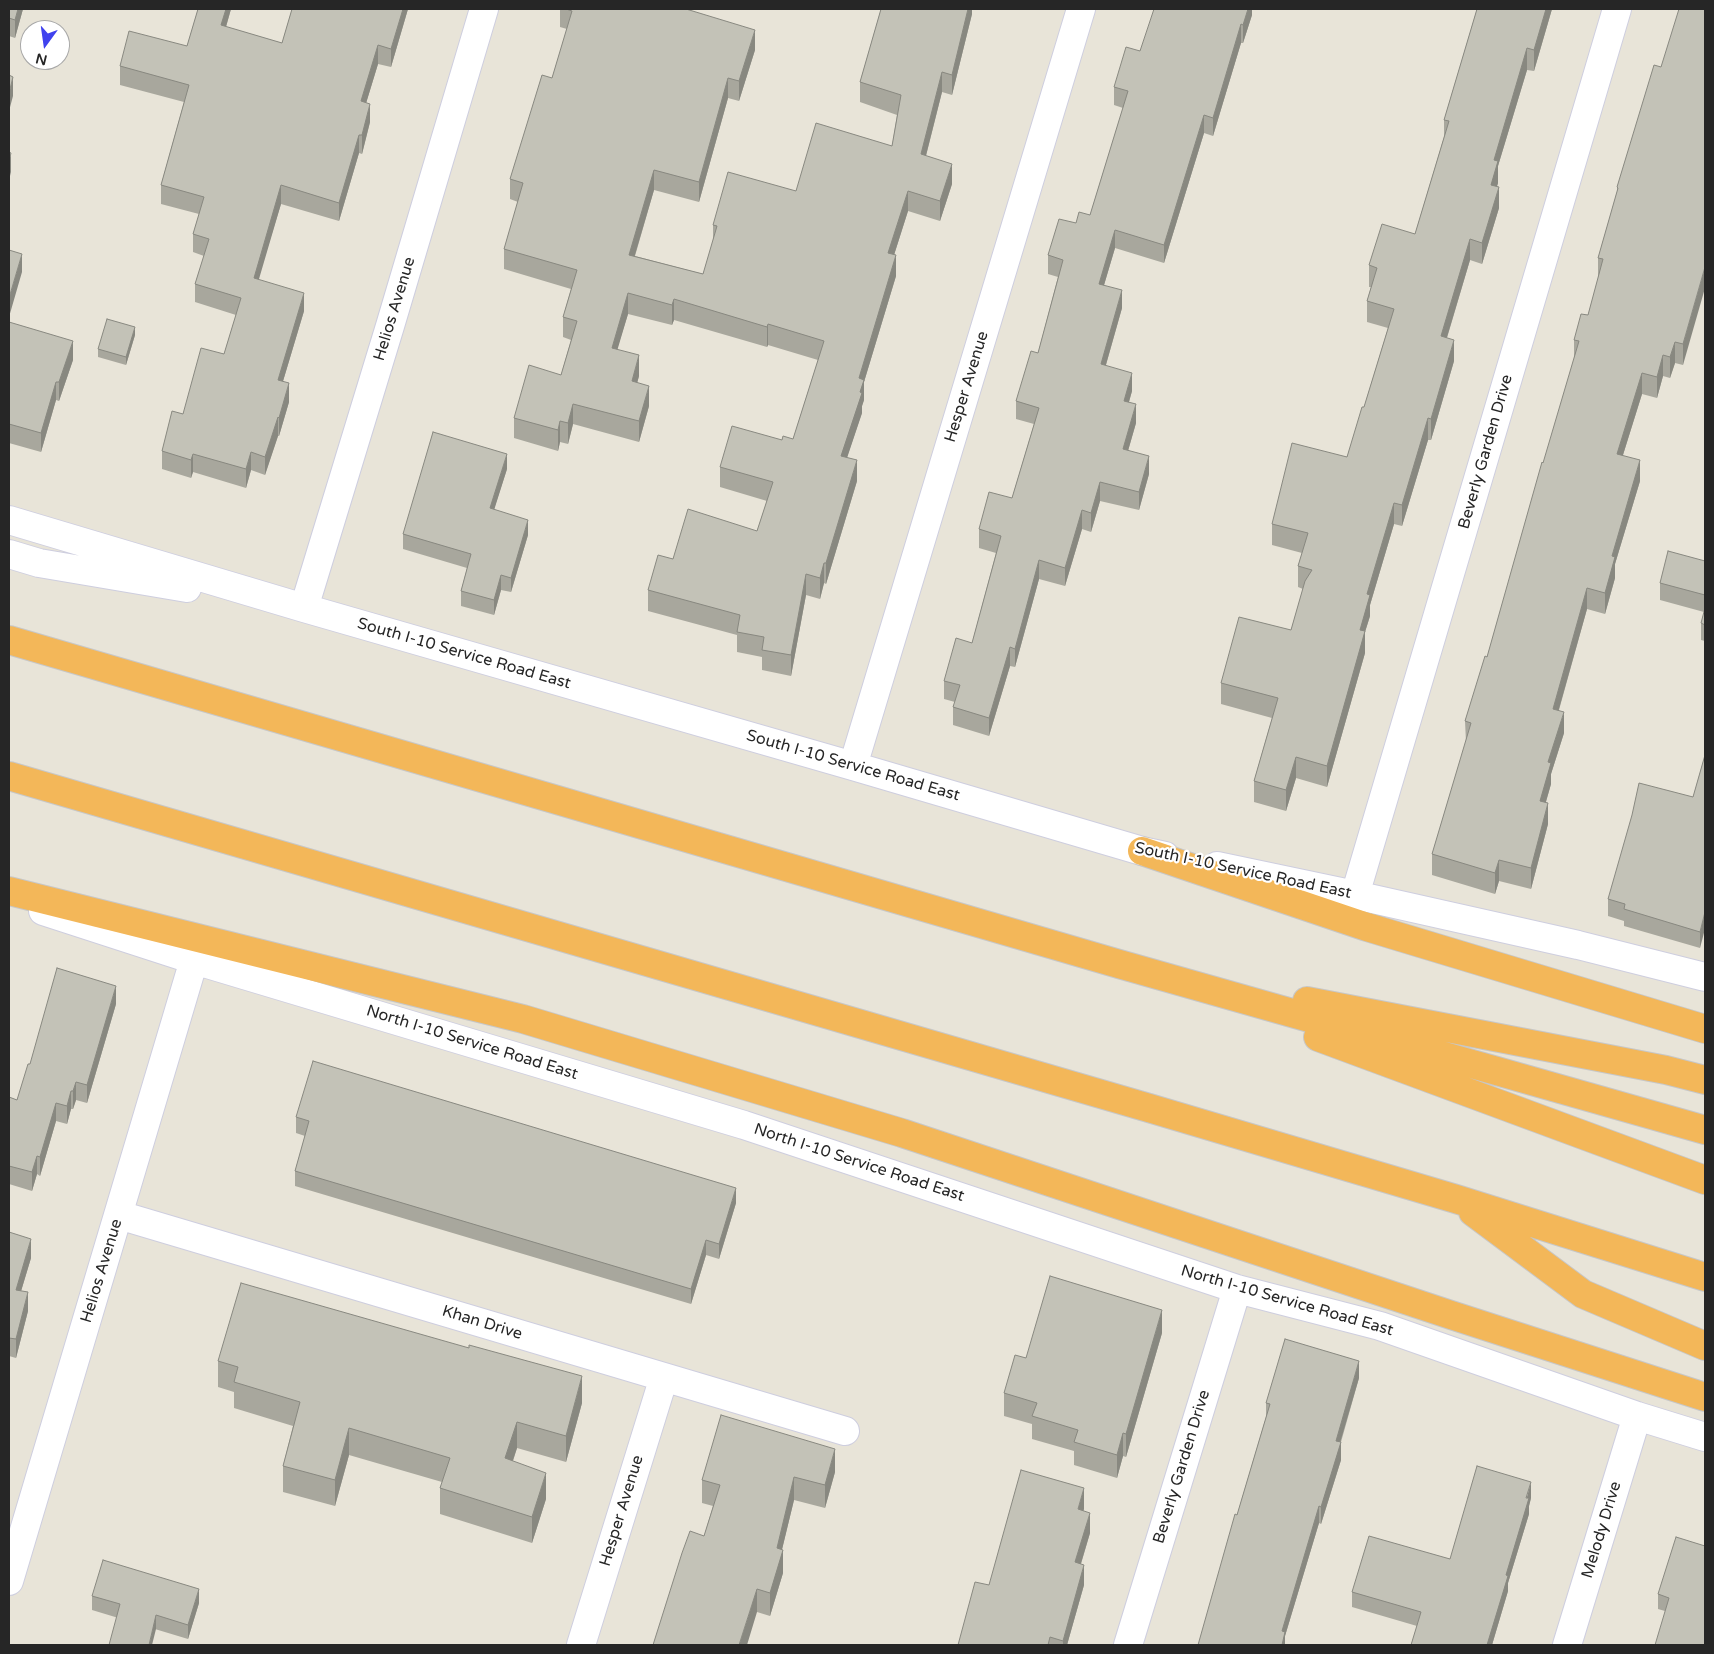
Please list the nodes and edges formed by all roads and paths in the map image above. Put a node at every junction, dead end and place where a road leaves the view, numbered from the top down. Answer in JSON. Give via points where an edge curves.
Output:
{"nodes":[{"id":1,"x":484,"y":9,"type":"edge"},
{"id":2,"x":1081,"y":9,"type":"edge"},
{"id":3,"x":1617,"y":9,"type":"edge"},
{"id":4,"x":9,"y":520,"type":"edge"},
{"id":5,"x":9,"y":554,"type":"edge"},
{"id":6,"x":304,"y":608,"type":"junction"},
{"id":7,"x":9,"y":640,"type":"edge"},
{"id":8,"x":854,"y":766,"type":"junction"},
{"id":9,"x":9,"y":776,"type":"edge"},
{"id":10,"x":1142,"y":851,"type":"junction"},
{"id":11,"x":9,"y":891,"type":"edge"},
{"id":12,"x":1355,"y":895,"type":"junction"},
{"id":13,"x":9,"y":899,"type":"edge"},
{"id":14,"x":194,"y":960,"type":"junction"},
{"id":15,"x":1119,"y":964,"type":"junction"},
{"id":16,"x":1705,"y":977,"type":"edge"},
{"id":17,"x":1705,"y":1029,"type":"edge"},
{"id":18,"x":1705,"y":1080,"type":"edge"},
{"id":19,"x":1705,"y":1130,"type":"edge"},
{"id":20,"x":1705,"y":1180,"type":"edge"},
{"id":21,"x":1456,"y":1199,"type":"junction"},
{"id":22,"x":119,"y":1215,"type":"junction"},
{"id":23,"x":1705,"y":1277,"type":"edge"},
{"id":24,"x":1237,"y":1290,"type":"junction"},
{"id":25,"x":1705,"y":1346,"type":"edge"},
{"id":26,"x":664,"y":1377,"type":"junction"},
{"id":27,"x":1705,"y":1397,"type":"edge"},
{"id":28,"x":1637,"y":1416,"type":"junction"},
{"id":29,"x":845,"y":1431,"type":"dead end"},
{"id":30,"x":1705,"y":1437,"type":"edge"},
{"id":31,"x":9,"y":1581,"type":"edge"},
{"id":32,"x":581,"y":1645,"type":"edge"},
{"id":33,"x":1128,"y":1645,"type":"edge"},
{"id":34,"x":1567,"y":1645,"type":"edge"}],
"edges":[{"from":1,"to":6,"type":"street","name":"Helios Avenue"},
{"from":2,"to":8,"type":"street","name":"Hesper Avenue"},
{"from":3,"to":12,"type":"street","name":"Beverly Garden Drive"},
{"from":4,"to":6,"type":"street","name":"South I-10 Service Road East"},
{"from":5,"to":6,"type":"street","via":[[39,564]]},
{"from":6,"to":8,"type":"street","name":"South I-10 Service Road East"},
{"from":7,"to":15,"type":"highway"},
{"from":8,"to":10,"type":"street","name":"South I-10 Service Road East"},
{"from":9,"to":21,"type":"highway"},
{"from":10,"to":12,"type":"street","name":"South I-10 Service Road East"},
{"from":10,"to":17,"type":"highway","via":[[1367,927]]},
{"from":11,"to":27,"type":"highway","via":[[524,1018],[902,1133]]},
{"from":12,"to":16,"type":"street","name":"South I-10 Service Road East"},
{"from":13,"to":14,"type":"street","name":"North I-10 Service Road East"},
{"from":14,"to":22,"type":"street","name":"Helios Avenue"},
{"from":14,"to":24,"type":"street","name":"North I-10 Service Road East","via":[[744,1125]]},
{"from":15,"to":18,"type":"highway"},
{"from":15,"to":19,"type":"highway"},
{"from":15,"to":20,"type":"highway"},
{"from":21,"to":23,"type":"highway"},
{"from":21,"to":25,"type":"highway","via":[[1583,1294]]},
{"from":22,"to":26,"type":"street","name":"Khan Drive"},
{"from":22,"to":31,"type":"street","name":"Helios Avenue"},
{"from":24,"to":28,"type":"street","name":"North I-10 Service Road East","via":[[1380,1326]]},
{"from":24,"to":33,"type":"street","name":"Beverly Garden Drive"},
{"from":26,"to":29,"type":"street","name":"Khan Drive"},
{"from":26,"to":32,"type":"street","name":"Hesper Avenue"},
{"from":28,"to":30,"type":"street","name":"North I-10 Service Road East"},
{"from":28,"to":34,"type":"street","name":"Melody Drive"}]}
